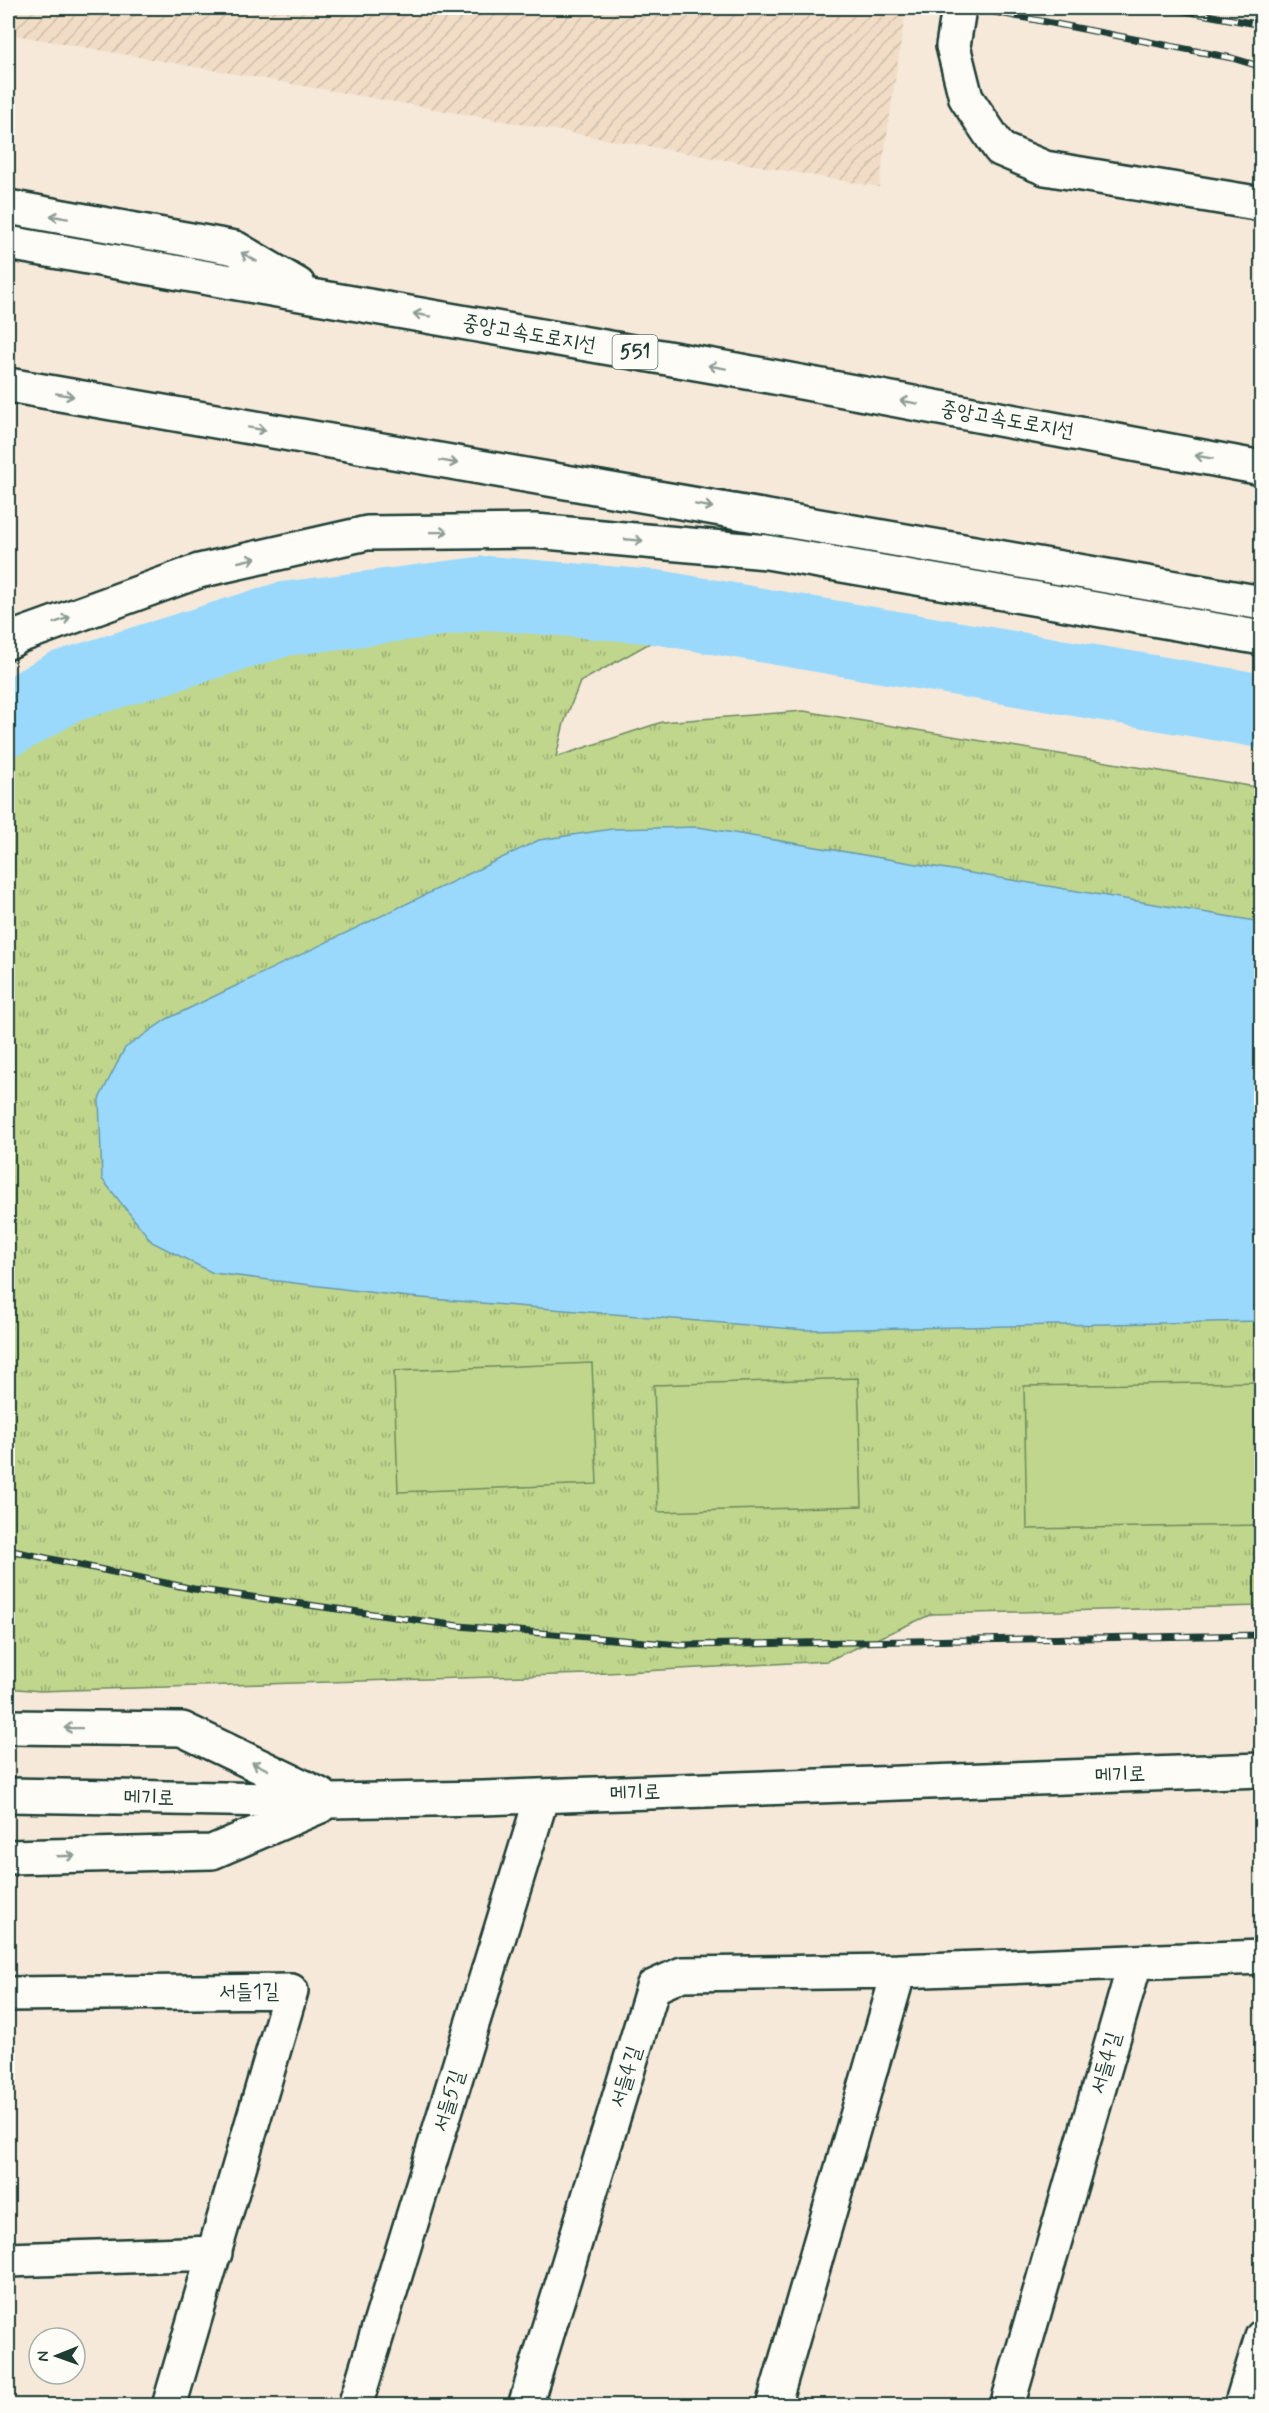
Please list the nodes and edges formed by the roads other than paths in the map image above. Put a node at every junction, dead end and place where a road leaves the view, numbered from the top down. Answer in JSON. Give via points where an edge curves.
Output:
{"nodes":[{"id":1,"x":959,"y":8,"type":"edge"},
{"id":2,"x":1262,"y":204,"type":"edge"},
{"id":3,"x":8,"y":207,"type":"edge"},
{"id":4,"x":8,"y":243,"type":"edge"},
{"id":5,"x":318,"y":297,"type":"junction"},
{"id":6,"x":8,"y":385,"type":"edge"},
{"id":7,"x":1262,"y":468,"type":"edge"},
{"id":8,"x":1262,"y":603,"type":"edge"},
{"id":9,"x":1262,"y":638,"type":"edge"},
{"id":10,"x":8,"y":642,"type":"edge"},
{"id":11,"x":8,"y":1727,"type":"edge"},
{"id":12,"x":1262,"y":1770,"type":"edge"},
{"id":13,"x":8,"y":1795,"type":"edge"},
{"id":14,"x":542,"y":1796,"type":"junction"},
{"id":15,"x":331,"y":1801,"type":"junction"},
{"id":16,"x":8,"y":1857,"type":"edge"},
{"id":17,"x":1262,"y":1958,"type":"edge"},
{"id":18,"x":1135,"y":1963,"type":"junction"},
{"id":19,"x":899,"y":1971,"type":"junction"},
{"id":20,"x":8,"y":1994,"type":"edge"},
{"id":21,"x":215,"y":2253,"type":"junction"},
{"id":22,"x":8,"y":2260,"type":"edge"},
{"id":23,"x":1262,"y":2337,"type":"edge"},
{"id":24,"x":1245,"y":2405,"type":"edge"},
{"id":25,"x":169,"y":2406,"type":"edge"},
{"id":26,"x":355,"y":2406,"type":"edge"},
{"id":27,"x":525,"y":2406,"type":"edge"},
{"id":28,"x":773,"y":2406,"type":"edge"},
{"id":29,"x":1007,"y":2406,"type":"edge"}],
"edges":[{"from":1,"to":2,"type":"main road","via":[[953,46],[966,98],[1000,149],[1045,168]]},
{"from":5,"to":3,"type":"main road","one_way":true,"via":[[235,248]]},
{"from":4,"to":5,"type":"main road","name":"중앙고속도로지선","number":"551"},
{"from":7,"to":5,"type":"main road","name":"중앙고속도로지선","number":"551","one_way":true},
{"from":6,"to":8,"type":"main road","one_way":true},
{"from":10,"to":9,"type":"main road","one_way":true,"via":[[199,571],[368,533],[535,531],[767,552]]},
{"from":15,"to":11,"type":"main road","one_way":true,"via":[[182,1729]]},
{"from":12,"to":14,"type":"main road","name":"메기로"},
{"from":13,"to":15,"type":"main road","name":"메기로"},
{"from":14,"to":15,"type":"main road","name":"메기로"},
{"from":14,"to":26,"type":"main road","name":"서들5길"},
{"from":16,"to":15,"type":"main road","one_way":true,"via":[[213,1852]]},
{"from":17,"to":18,"type":"main road","name":"서들4길"},
{"from":18,"to":19,"type":"main road","name":"서들4길"},
{"from":18,"to":29,"type":"main road","name":"서들4길"},
{"from":19,"to":27,"type":"main road","name":"서들4길","via":[[682,1974],[653,1987]]},
{"from":19,"to":28,"type":"main road"},
{"from":20,"to":21,"type":"main road","name":"서들1길","via":[[291,1992]]},
{"from":21,"to":22,"type":"main road"},
{"from":21,"to":25,"type":"main road","name":"서들1길"},
{"from":23,"to":24,"type":"main road"}]}
